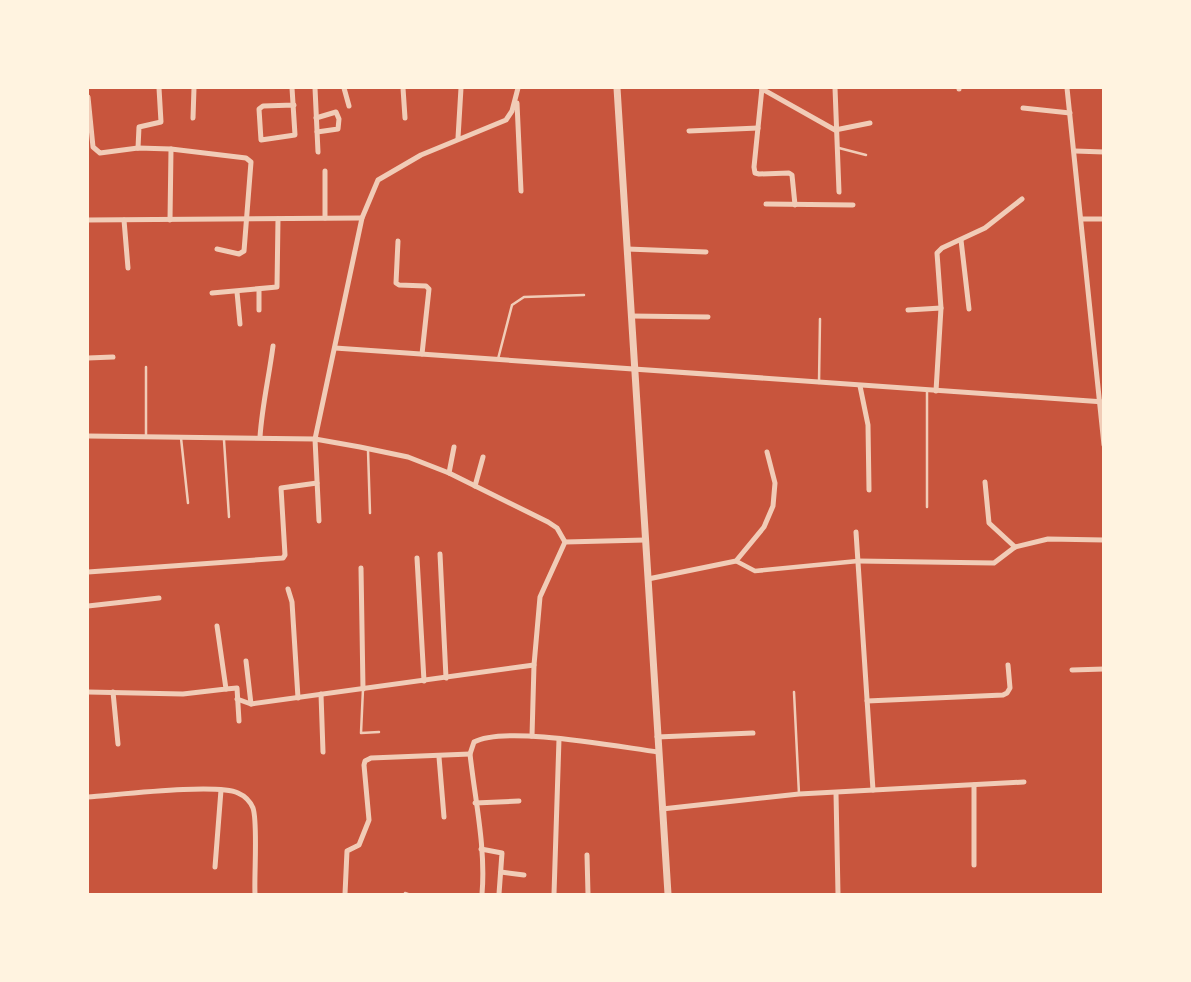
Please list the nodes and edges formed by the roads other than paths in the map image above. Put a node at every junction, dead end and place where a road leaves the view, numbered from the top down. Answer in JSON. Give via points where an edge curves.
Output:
{"nodes":[{"id":1,"x":159,"y":88,"type":"edge"},
{"id":2,"x":194,"y":88,"type":"edge"},
{"id":3,"x":292,"y":88,"type":"edge"},
{"id":4,"x":315,"y":88,"type":"edge"},
{"id":5,"x":344,"y":88,"type":"edge"},
{"id":6,"x":403,"y":88,"type":"edge"},
{"id":7,"x":461,"y":88,"type":"edge"},
{"id":8,"x":519,"y":88,"type":"edge"},
{"id":9,"x":617,"y":88,"type":"edge"},
{"id":10,"x":762,"y":88,"type":"edge"},
{"id":11,"x":835,"y":88,"type":"edge"},
{"id":12,"x":1068,"y":88,"type":"edge"},
{"id":13,"x":88,"y":97,"type":"edge"},
{"id":14,"x":517,"y":99,"type":"junction"},
{"id":15,"x":294,"y":104,"type":"junction"},
{"id":16,"x":349,"y":106,"type":"dead end"},
{"id":17,"x":1023,"y":108,"type":"dead end"},
{"id":18,"x":1070,"y":113,"type":"junction"},
{"id":19,"x":193,"y":118,"type":"dead end"},
{"id":20,"x":316,"y":118,"type":"junction"},
{"id":21,"x":405,"y":118,"type":"dead end"},
{"id":22,"x":870,"y":123,"type":"dead end"},
{"id":23,"x":758,"y":128,"type":"junction"},
{"id":24,"x":835,"y":130,"type":"junction"},
{"id":25,"x":690,"y":131,"type":"dead end"},
{"id":26,"x":317,"y":132,"type":"junction"},
{"id":27,"x":458,"y":138,"type":"junction"},
{"id":28,"x":836,"y":147,"type":"junction"},
{"id":29,"x":138,"y":148,"type":"junction"},
{"id":30,"x":171,"y":149,"type":"junction"},
{"id":31,"x":1075,"y":151,"type":"junction"},
{"id":32,"x":318,"y":152,"type":"dead end"},
{"id":33,"x":1104,"y":152,"type":"edge"},
{"id":34,"x":866,"y":155,"type":"dead end"},
{"id":35,"x":325,"y":171,"type":"dead end"},
{"id":36,"x":520,"y":191,"type":"dead end"},
{"id":37,"x":839,"y":192,"type":"dead end"},
{"id":38,"x":1022,"y":199,"type":"dead end"},
{"id":39,"x":766,"y":204,"type":"dead end"},
{"id":40,"x":794,"y":205,"type":"junction"},
{"id":41,"x":853,"y":205,"type":"dead end"},
{"id":42,"x":325,"y":218,"type":"junction"},
{"id":43,"x":362,"y":218,"type":"junction"},
{"id":44,"x":278,"y":219,"type":"junction"},
{"id":45,"x":1082,"y":219,"type":"junction"},
{"id":46,"x":1104,"y":219,"type":"edge"},
{"id":47,"x":88,"y":220,"type":"edge"},
{"id":48,"x":124,"y":220,"type":"junction"},
{"id":49,"x":170,"y":220,"type":"junction"},
{"id":50,"x":246,"y":220,"type":"junction"},
{"id":51,"x":398,"y":240,"type":"dead end"},
{"id":52,"x":961,"y":240,"type":"junction"},
{"id":53,"x":217,"y":249,"type":"dead end"},
{"id":54,"x":627,"y":249,"type":"junction"},
{"id":55,"x":706,"y":251,"type":"dead end"},
{"id":56,"x":128,"y":268,"type":"dead end"},
{"id":57,"x":259,"y":290,"type":"junction"},
{"id":58,"x":237,"y":292,"type":"junction"},
{"id":59,"x":212,"y":293,"type":"dead end"},
{"id":60,"x":584,"y":295,"type":"dead end"},
{"id":61,"x":941,"y":308,"type":"junction"},
{"id":62,"x":969,"y":309,"type":"dead end"},
{"id":63,"x":259,"y":310,"type":"dead end"},
{"id":64,"x":908,"y":310,"type":"dead end"},
{"id":65,"x":631,"y":316,"type":"junction"},
{"id":66,"x":708,"y":317,"type":"dead end"},
{"id":67,"x":820,"y":319,"type":"dead end"},
{"id":68,"x":240,"y":324,"type":"dead end"},
{"id":69,"x":273,"y":346,"type":"dead end"},
{"id":70,"x":335,"y":348,"type":"junction"},
{"id":71,"x":422,"y":354,"type":"junction"},
{"id":72,"x":113,"y":357,"type":"dead end"},
{"id":73,"x":88,"y":358,"type":"edge"},
{"id":74,"x":498,"y":359,"type":"junction"},
{"id":75,"x":146,"y":367,"type":"dead end"},
{"id":76,"x":634,"y":368,"type":"junction"},
{"id":77,"x":819,"y":383,"type":"junction"},
{"id":78,"x":860,"y":386,"type":"junction"},
{"id":79,"x":927,"y":390,"type":"junction"},
{"id":80,"x":936,"y":391,"type":"junction"},
{"id":81,"x":1101,"y":401,"type":"edge"},
{"id":82,"x":88,"y":436,"type":"edge"},
{"id":83,"x":146,"y":437,"type":"junction"},
{"id":84,"x":181,"y":438,"type":"junction"},
{"id":85,"x":224,"y":438,"type":"junction"},
{"id":86,"x":260,"y":438,"type":"junction"},
{"id":87,"x":315,"y":439,"type":"junction"},
{"id":88,"x":1104,"y":444,"type":"edge"},
{"id":89,"x":454,"y":447,"type":"dead end"},
{"id":90,"x":368,"y":448,"type":"junction"},
{"id":91,"x":766,"y":452,"type":"dead end"},
{"id":92,"x":483,"y":457,"type":"dead end"},
{"id":93,"x":449,"y":473,"type":"junction"},
{"id":94,"x":985,"y":482,"type":"dead end"},
{"id":95,"x":317,"y":483,"type":"junction"},
{"id":96,"x":475,"y":486,"type":"junction"},
{"id":97,"x":869,"y":490,"type":"dead end"},
{"id":98,"x":188,"y":503,"type":"dead end"},
{"id":99,"x":926,"y":507,"type":"dead end"},
{"id":100,"x":370,"y":513,"type":"dead end"},
{"id":101,"x":229,"y":517,"type":"dead end"},
{"id":102,"x":319,"y":521,"type":"dead end"},
{"id":103,"x":856,"y":532,"type":"dead end"},
{"id":104,"x":645,"y":540,"type":"junction"},
{"id":105,"x":1104,"y":540,"type":"edge"},
{"id":106,"x":565,"y":542,"type":"junction"},
{"id":107,"x":1015,"y":547,"type":"junction"},
{"id":108,"x":440,"y":554,"type":"dead end"},
{"id":109,"x":417,"y":558,"type":"dead end"},
{"id":110,"x":736,"y":561,"type":"junction"},
{"id":111,"x":858,"y":561,"type":"junction"},
{"id":112,"x":360,"y":568,"type":"dead end"},
{"id":113,"x":88,"y":572,"type":"edge"},
{"id":114,"x":648,"y":579,"type":"junction"},
{"id":115,"x":288,"y":589,"type":"dead end"},
{"id":116,"x":159,"y":598,"type":"dead end"},
{"id":117,"x":88,"y":606,"type":"edge"},
{"id":118,"x":217,"y":626,"type":"dead end"},
{"id":119,"x":246,"y":661,"type":"dead end"},
{"id":120,"x":534,"y":665,"type":"junction"},
{"id":121,"x":1008,"y":665,"type":"dead end"},
{"id":122,"x":1104,"y":669,"type":"edge"},
{"id":123,"x":1072,"y":670,"type":"dead end"},
{"id":124,"x":446,"y":678,"type":"junction"},
{"id":125,"x":424,"y":681,"type":"junction"},
{"id":126,"x":226,"y":689,"type":"junction"},
{"id":127,"x":363,"y":689,"type":"junction"},
{"id":128,"x":88,"y":692,"type":"edge"},
{"id":129,"x":113,"y":692,"type":"junction"},
{"id":130,"x":794,"y":692,"type":"dead end"},
{"id":131,"x":321,"y":695,"type":"junction"},
{"id":132,"x":298,"y":698,"type":"junction"},
{"id":133,"x":237,"y":699,"type":"junction"},
{"id":134,"x":867,"y":701,"type":"junction"},
{"id":135,"x":251,"y":704,"type":"junction"},
{"id":136,"x":239,"y":721,"type":"dead end"},
{"id":137,"x":379,"y":732,"type":"dead end"},
{"id":138,"x":753,"y":733,"type":"dead end"},
{"id":139,"x":532,"y":736,"type":"junction"},
{"id":140,"x":657,"y":737,"type":"junction"},
{"id":141,"x":559,"y":739,"type":"junction"},
{"id":142,"x":118,"y":744,"type":"dead end"},
{"id":143,"x":323,"y":752,"type":"dead end"},
{"id":144,"x":658,"y":752,"type":"junction"},
{"id":145,"x":470,"y":754,"type":"junction"},
{"id":146,"x":439,"y":757,"type":"junction"},
{"id":147,"x":1024,"y":782,"type":"dead end"},
{"id":148,"x":974,"y":785,"type":"junction"},
{"id":149,"x":221,"y":790,"type":"junction"},
{"id":150,"x":873,"y":790,"type":"junction"},
{"id":151,"x":836,"y":793,"type":"junction"},
{"id":152,"x":800,"y":794,"type":"junction"},
{"id":153,"x":88,"y":797,"type":"edge"},
{"id":154,"x":519,"y":801,"type":"dead end"},
{"id":155,"x":475,"y":803,"type":"junction"},
{"id":156,"x":662,"y":809,"type":"junction"},
{"id":157,"x":444,"y":817,"type":"dead end"},
{"id":158,"x":481,"y":849,"type":"junction"},
{"id":159,"x":587,"y":855,"type":"dead end"},
{"id":160,"x":974,"y":865,"type":"dead end"},
{"id":161,"x":215,"y":867,"type":"dead end"},
{"id":162,"x":501,"y":872,"type":"junction"},
{"id":163,"x":524,"y":875,"type":"dead end"},
{"id":164,"x":254,"y":894,"type":"edge"},
{"id":165,"x":345,"y":894,"type":"edge"},
{"id":166,"x":482,"y":894,"type":"edge"},
{"id":167,"x":499,"y":894,"type":"edge"},
{"id":168,"x":554,"y":894,"type":"edge"},
{"id":169,"x":588,"y":894,"type":"edge"},
{"id":170,"x":668,"y":894,"type":"edge"},
{"id":171,"x":838,"y":894,"type":"edge"}],
"edges":[{"from":1,"to":29,"type":"street","via":[[161,122],[139,127]]},
{"from":2,"to":19,"type":"street"},
{"from":3,"to":15,"type":"street"},
{"from":4,"to":20,"type":"street"},
{"from":5,"to":16,"type":"street"},
{"from":6,"to":21,"type":"street"},
{"from":7,"to":27,"type":"street"},
{"from":8,"to":14,"type":"street"},
{"from":9,"to":54,"type":"street"},
{"from":10,"to":23,"type":"street"},
{"from":10,"to":24,"type":"street"},
{"from":11,"to":24,"type":"street"},
{"from":12,"to":18,"type":"street"},
{"from":13,"to":29,"type":"street","via":[[96,151]]},
{"from":14,"to":27,"type":"street","via":[[506,120]]},
{"from":14,"to":36,"type":"street"},
{"from":15,"to":15,"type":"street","via":[[295,135],[259,138],[262,106]]},
{"from":17,"to":18,"type":"street"},
{"from":18,"to":31,"type":"street"},
{"from":20,"to":26,"type":"street"},
{"from":20,"to":26,"type":"street","via":[[336,112],[339,119],[338,129]]},
{"from":22,"to":24,"type":"street"},
{"from":23,"to":25,"type":"street"},
{"from":23,"to":40,"type":"street","via":[[755,173],[792,175]]},
{"from":24,"to":28,"type":"street"},
{"from":26,"to":32,"type":"street"},
{"from":27,"to":43,"type":"street","via":[[379,180]]},
{"from":28,"to":34,"type":"lane"},
{"from":28,"to":37,"type":"street"},
{"from":29,"to":30,"type":"street"},
{"from":30,"to":49,"type":"street"},
{"from":30,"to":50,"type":"street","via":[[251,162]]},
{"from":31,"to":33,"type":"street"},
{"from":31,"to":45,"type":"street"},
{"from":35,"to":42,"type":"street"},
{"from":38,"to":52,"type":"street"},
{"from":39,"to":40,"type":"street"},
{"from":40,"to":41,"type":"street"},
{"from":42,"to":43,"type":"street"},
{"from":42,"to":44,"type":"street"},
{"from":43,"to":70,"type":"street"},
{"from":44,"to":50,"type":"street"},
{"from":44,"to":57,"type":"street","via":[[276,288]]},
{"from":45,"to":46,"type":"street"},
{"from":45,"to":81,"type":"street"},
{"from":47,"to":48,"type":"street"},
{"from":48,"to":49,"type":"street"},
{"from":48,"to":56,"type":"street"},
{"from":49,"to":50,"type":"street"},
{"from":50,"to":53,"type":"street","via":[[242,253]]},
{"from":51,"to":71,"type":"street","via":[[396,283],[429,289]]},
{"from":52,"to":61,"type":"street","via":[[937,253]]},
{"from":52,"to":62,"type":"street"},
{"from":54,"to":55,"type":"street"},
{"from":54,"to":65,"type":"street"},
{"from":57,"to":58,"type":"street"},
{"from":57,"to":63,"type":"street"},
{"from":58,"to":59,"type":"street"},
{"from":58,"to":68,"type":"street"},
{"from":60,"to":74,"type":"lane","via":[[524,297],[512,305]]},
{"from":61,"to":64,"type":"street"},
{"from":61,"to":80,"type":"street"},
{"from":65,"to":66,"type":"street"},
{"from":65,"to":76,"type":"street"},
{"from":67,"to":77,"type":"lane"},
{"from":69,"to":86,"type":"street"},
{"from":70,"to":71,"type":"street"},
{"from":70,"to":87,"type":"street"},
{"from":71,"to":74,"type":"street"},
{"from":72,"to":73,"type":"street"},
{"from":74,"to":76,"type":"street"},
{"from":75,"to":83,"type":"lane"},
{"from":76,"to":77,"type":"street"},
{"from":76,"to":104,"type":"street"},
{"from":77,"to":78,"type":"street"},
{"from":78,"to":79,"type":"street"},
{"from":78,"to":97,"type":"street","via":[[868,425]]},
{"from":79,"to":80,"type":"street"},
{"from":79,"to":99,"type":"lane"},
{"from":80,"to":81,"type":"street"},
{"from":81,"to":88,"type":"street"},
{"from":82,"to":83,"type":"street"},
{"from":83,"to":84,"type":"street"},
{"from":84,"to":85,"type":"street"},
{"from":84,"to":98,"type":"lane"},
{"from":85,"to":86,"type":"street"},
{"from":85,"to":101,"type":"lane"},
{"from":86,"to":87,"type":"street"},
{"from":87,"to":90,"type":"street"},
{"from":87,"to":95,"type":"street"},
{"from":89,"to":93,"type":"street"},
{"from":90,"to":93,"type":"street"},
{"from":90,"to":100,"type":"lane"},
{"from":91,"to":110,"type":"street","via":[[775,483],[773,506],[764,527]]},
{"from":92,"to":96,"type":"street"},
{"from":93,"to":96,"type":"street"},
{"from":94,"to":107,"type":"street","via":[[989,523]]},
{"from":95,"to":102,"type":"street"},
{"from":95,"to":113,"type":"street","via":[[281,488],[283,558]]},
{"from":96,"to":106,"type":"street","via":[[548,522]]},
{"from":103,"to":111,"type":"street"},
{"from":104,"to":106,"type":"street"},
{"from":104,"to":114,"type":"street"},
{"from":105,"to":107,"type":"street","via":[[1048,539]]},
{"from":106,"to":120,"type":"street","via":[[540,597]]},
{"from":107,"to":111,"type":"street","via":[[994,563]]},
{"from":108,"to":124,"type":"street"},
{"from":109,"to":125,"type":"street"},
{"from":110,"to":111,"type":"street","via":[[755,571]]},
{"from":110,"to":114,"type":"street"},
{"from":111,"to":134,"type":"street"},
{"from":112,"to":127,"type":"street"},
{"from":114,"to":140,"type":"street"},
{"from":115,"to":132,"type":"street"},
{"from":116,"to":117,"type":"street"},
{"from":118,"to":126,"type":"street"},
{"from":119,"to":135,"type":"street"},
{"from":120,"to":124,"type":"street"},
{"from":120,"to":139,"type":"street"},
{"from":121,"to":134,"type":"street","via":[[1010,688],[1003,695]]},
{"from":122,"to":123,"type":"street"},
{"from":124,"to":125,"type":"street"},
{"from":125,"to":127,"type":"street"},
{"from":126,"to":129,"type":"street","via":[[183,695]]},
{"from":126,"to":133,"type":"street","via":[[237,688]]},
{"from":127,"to":131,"type":"street"},
{"from":127,"to":137,"type":"lane","via":[[361,733]]},
{"from":128,"to":129,"type":"street"},
{"from":129,"to":142,"type":"street"},
{"from":130,"to":152,"type":"lane"},
{"from":131,"to":132,"type":"street"},
{"from":131,"to":143,"type":"street"},
{"from":132,"to":135,"type":"street"},
{"from":133,"to":135,"type":"street"},
{"from":133,"to":136,"type":"street"},
{"from":134,"to":150,"type":"street"},
{"from":138,"to":140,"type":"street"},
{"from":139,"to":141,"type":"street"},
{"from":139,"to":145,"type":"street","via":[[482,738],[474,742]]},
{"from":140,"to":144,"type":"street"},
{"from":141,"to":144,"type":"street"},
{"from":141,"to":168,"type":"street"},
{"from":144,"to":156,"type":"street"},
{"from":145,"to":146,"type":"street"},
{"from":145,"to":155,"type":"street"},
{"from":146,"to":157,"type":"street"},
{"from":146,"to":165,"type":"street","via":[[365,761],[369,820],[359,845],[347,851]]},
{"from":147,"to":148,"type":"street"},
{"from":148,"to":150,"type":"street"},
{"from":148,"to":160,"type":"street"},
{"from":149,"to":153,"type":"street"},
{"from":149,"to":161,"type":"street"},
{"from":149,"to":164,"type":"street","via":[[237,792],[254,813]]},
{"from":150,"to":151,"type":"street"},
{"from":151,"to":152,"type":"street"},
{"from":151,"to":171,"type":"street"},
{"from":152,"to":156,"type":"street"},
{"from":154,"to":155,"type":"street"},
{"from":155,"to":158,"type":"street"},
{"from":156,"to":170,"type":"street"},
{"from":158,"to":162,"type":"street","via":[[502,853]]},
{"from":158,"to":166,"type":"street"},
{"from":159,"to":169,"type":"street"},
{"from":162,"to":163,"type":"street"},
{"from":162,"to":167,"type":"street"}]}
